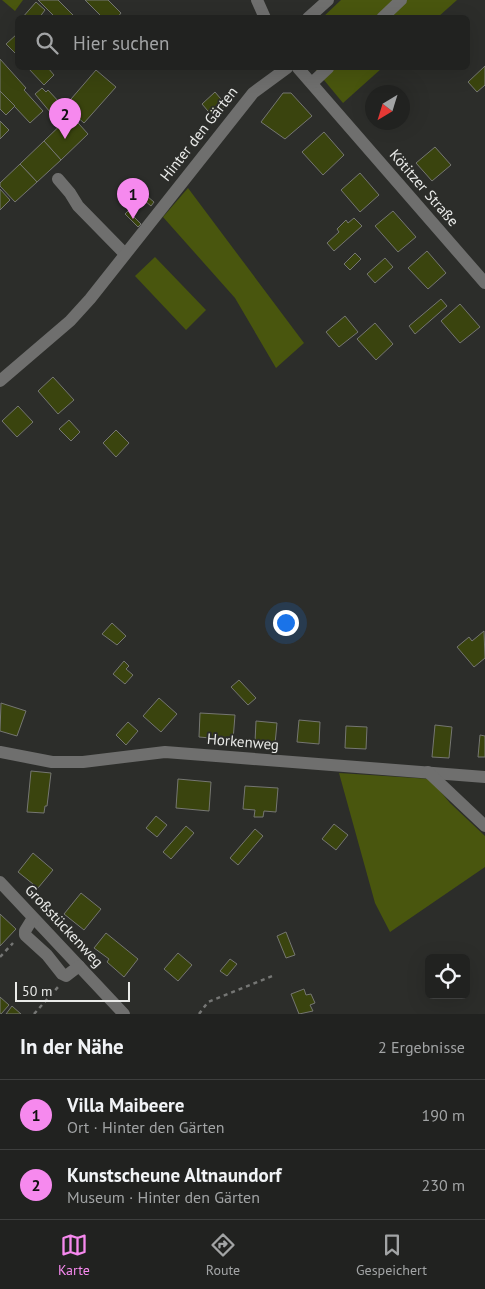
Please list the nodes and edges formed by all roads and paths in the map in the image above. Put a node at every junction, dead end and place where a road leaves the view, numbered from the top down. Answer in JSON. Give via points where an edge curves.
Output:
{"nodes":[{"id":1,"x":257,"y":0,"type":"edge"},
{"id":2,"x":328,"y":0,"type":"edge"},
{"id":3,"x":401,"y":0,"type":"edge"},
{"id":4,"x":264,"y":15,"type":"edge"},
{"id":5,"x":311,"y":15,"type":"edge"},
{"id":6,"x":385,"y":15,"type":"edge"},
{"id":7,"x":284,"y":70,"type":"edge"},
{"id":8,"x":300,"y":70,"type":"edge"},
{"id":9,"x":326,"y":70,"type":"edge"},
{"id":10,"x":312,"y":83,"type":"junction"},
{"id":11,"x":58,"y":178,"type":"dead end"},
{"id":12,"x":125,"y":254,"type":"junction"},
{"id":13,"x":485,"y":284,"type":"edge"},
{"id":14,"x":0,"y":381,"type":"edge"},
{"id":15,"x":0,"y":752,"type":"edge"},
{"id":16,"x":428,"y":772,"type":"junction"},
{"id":17,"x":485,"y":777,"type":"edge"},
{"id":18,"x":485,"y":826,"type":"edge"},
{"id":19,"x":0,"y":882,"type":"edge"},
{"id":20,"x":33,"y":918,"type":"junction"},
{"id":21,"x":25,"y":935,"type":"junction"},
{"id":22,"x":0,"y":956,"type":"edge"},
{"id":23,"x":79,"y":966,"type":"junction"},
{"id":24,"x":275,"y":975,"type":"dead end"},
{"id":25,"x":66,"y":976,"type":"junction"},
{"id":26,"x":34,"y":1014,"type":"edge"},
{"id":27,"x":124,"y":1014,"type":"edge"},
{"id":28,"x":198,"y":1014,"type":"edge"}],
"edges":[{"from":1,"to":4,"type":"street"},
{"from":2,"to":5,"type":"street"},
{"from":3,"to":6,"type":"street"},
{"from":7,"to":12,"type":"street","name":"Hinter den Gärten","via":[[252,92]]},
{"from":8,"to":10,"type":"street","name":"Kötitzer Straße"},
{"from":9,"to":10,"type":"street"},
{"from":10,"to":13,"type":"street","name":"Kötitzer Straße"},
{"from":11,"to":12,"type":"street","via":[[78,206]]},
{"from":12,"to":14,"type":"street","name":"Hinter den Gärten","via":[[70,320]]},
{"from":15,"to":16,"type":"street","name":"Horkenweg","via":[[52,762],[83,762],[165,752]]},
{"from":16,"to":17,"type":"street","name":"Horkenweg"},
{"from":16,"to":18,"type":"street"},
{"from":19,"to":20,"type":"street","name":"Großstückenweg"},
{"from":20,"to":21,"type":"street"},
{"from":20,"to":23,"type":"street","name":"Großstückenweg"},
{"from":21,"to":22,"type":"path"},
{"from":21,"to":25,"type":"street"},
{"from":23,"to":25,"type":"street"},
{"from":23,"to":27,"type":"street","name":"Großstückenweg"},
{"from":24,"to":28,"type":"path","via":[[208,1002]]},
{"from":25,"to":26,"type":"path"}]}
